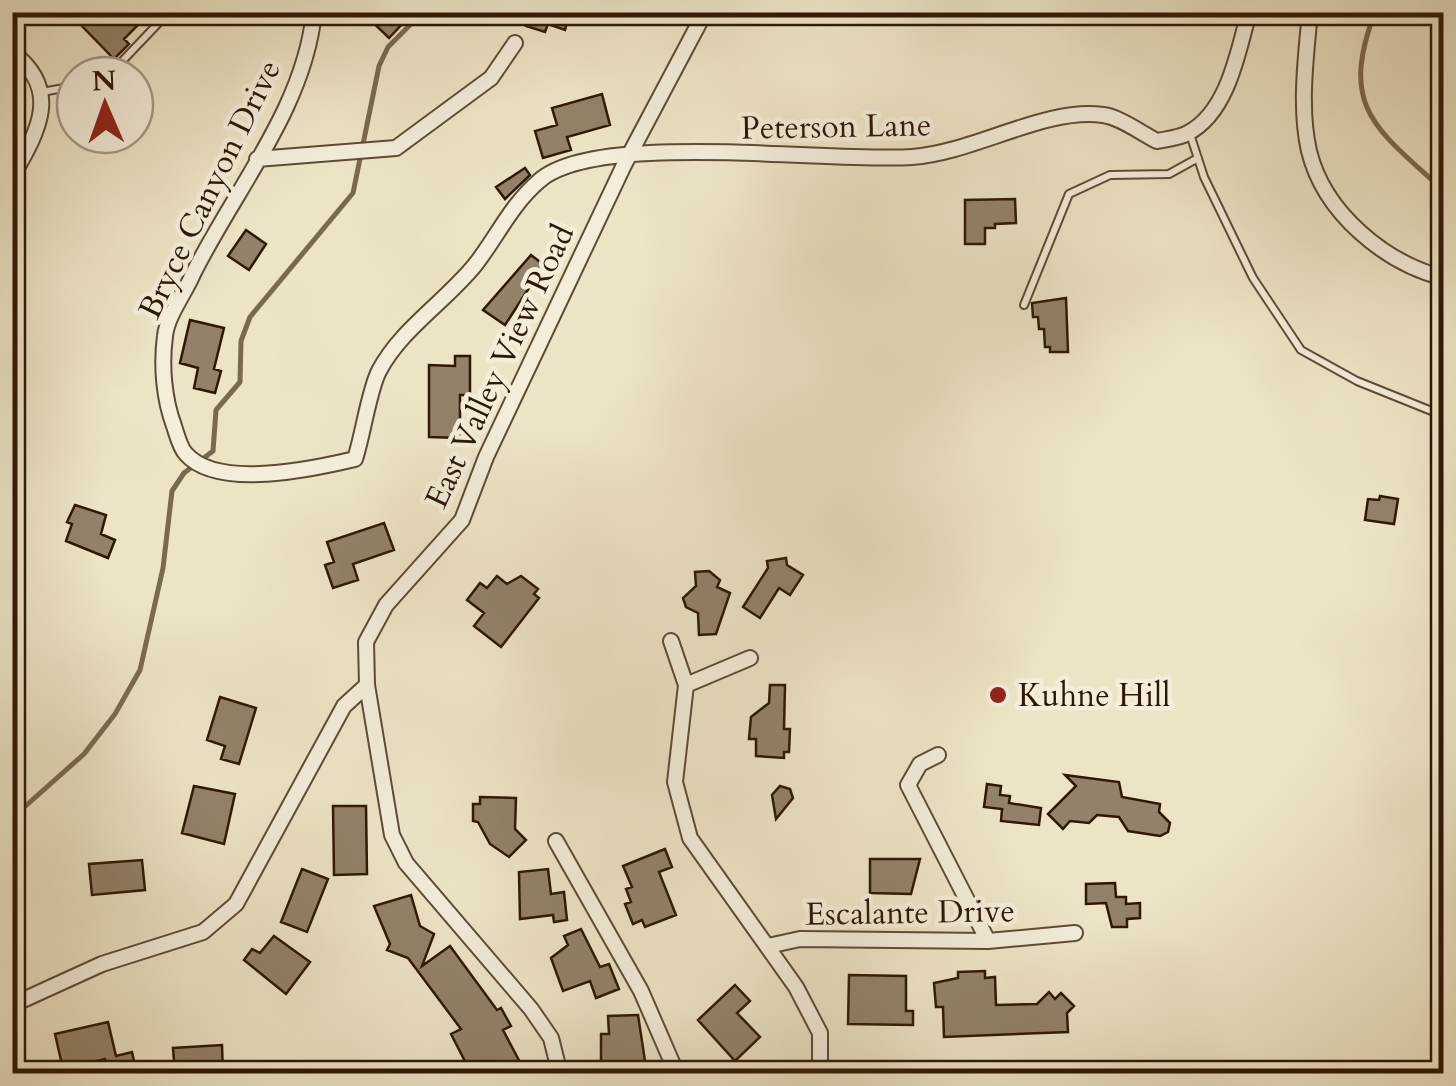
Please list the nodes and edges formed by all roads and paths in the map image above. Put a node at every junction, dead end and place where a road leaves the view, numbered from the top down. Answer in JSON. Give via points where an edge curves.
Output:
{"nodes":[{"id":1,"x":170,"y":12,"type":"edge"},
{"id":2,"x":314,"y":12,"type":"edge"},
{"id":3,"x":705,"y":12,"type":"edge"},
{"id":4,"x":1249,"y":12,"type":"edge"},
{"id":5,"x":1310,"y":12,"type":"edge"},
{"id":6,"x":515,"y":43,"type":"dead end"},
{"id":7,"x":12,"y":52,"type":"edge"},
{"id":8,"x":128,"y":55,"type":"edge"},
{"id":9,"x":55,"y":90,"type":"edge"},
{"id":10,"x":41,"y":92,"type":"junction"},
{"id":11,"x":1190,"y":133,"type":"junction"},
{"id":12,"x":632,"y":153,"type":"junction"},
{"id":13,"x":257,"y":158,"type":"junction"},
{"id":14,"x":1198,"y":158,"type":"junction"},
{"id":15,"x":12,"y":177,"type":"edge"},
{"id":16,"x":1444,"y":278,"type":"edge"},
{"id":17,"x":1024,"y":305,"type":"dead end"},
{"id":18,"x":1444,"y":416,"type":"edge"},
{"id":19,"x":672,"y":641,"type":"dead end"},
{"id":20,"x":750,"y":658,"type":"dead end"},
{"id":21,"x":367,"y":685,"type":"junction"},
{"id":22,"x":686,"y":685,"type":"junction"},
{"id":23,"x":938,"y":755,"type":"dead end"},
{"id":24,"x":556,"y":841,"type":"dead end"},
{"id":25,"x":1076,"y":933,"type":"dead end"},
{"id":26,"x":988,"y":942,"type":"junction"},
{"id":27,"x":768,"y":946,"type":"junction"},
{"id":28,"x":16,"y":1002,"type":"edge"},
{"id":29,"x":560,"y":1074,"type":"edge"},
{"id":30,"x":677,"y":1074,"type":"edge"},
{"id":31,"x":820,"y":1074,"type":"edge"}],
"edges":[{"from":1,"to":8,"type":"lane"},
{"from":2,"to":13,"type":"street","name":"Bryce Canyon Drive","via":[[312,40]]},
{"from":3,"to":12,"type":"street"},
{"from":4,"to":11,"type":"street","via":[[1218,103]]},
{"from":5,"to":16,"type":"street","via":[[1304,77],[1308,132],[1322,186],[1360,233],[1412,270]]},
{"from":6,"to":13,"type":"street","via":[[491,78],[396,148]]},
{"from":7,"to":10,"type":"street"},
{"from":9,"to":10,"type":"lane"},
{"from":10,"to":15,"type":"street","via":[[43,120]]},
{"from":11,"to":12,"type":"street","name":"Peterson Lane","via":[[1156,141],[1107,114],[1067,114],[970,148],[912,157]]},
{"from":11,"to":14,"type":"lane"},
{"from":12,"to":13,"type":"street","name":"Bryce Canyon Drive","via":[[541,178],[377,374],[355,459],[249,474],[206,469],[184,453],[166,405],[165,333]]},
{"from":12,"to":21,"type":"street","name":"East Valley View Road","via":[[462,520],[386,604],[366,642]]},
{"from":14,"to":17,"type":"lane","via":[[1169,174],[1110,175],[1069,194]]},
{"from":14,"to":18,"type":"lane","via":[[1253,278],[1302,350]]},
{"from":19,"to":22,"type":"street"},
{"from":20,"to":22,"type":"street"},
{"from":21,"to":28,"type":"street","via":[[344,706],[236,904],[203,932],[102,964]]},
{"from":21,"to":29,"type":"street","name":"East Valley View Road","via":[[392,835],[406,863],[531,1008],[551,1038]]},
{"from":22,"to":27,"type":"street","via":[[675,782],[690,838]]},
{"from":23,"to":26,"type":"street","via":[[920,764],[908,785]]},
{"from":24,"to":30,"type":"street","via":[[642,991]]},
{"from":25,"to":26,"type":"street","name":"Escalante Drive"},
{"from":26,"to":27,"type":"street","name":"Escalante Drive","via":[[800,939]]},
{"from":27,"to":31,"type":"street","name":"Escalante Drive","via":[[820,1033]]}]}
